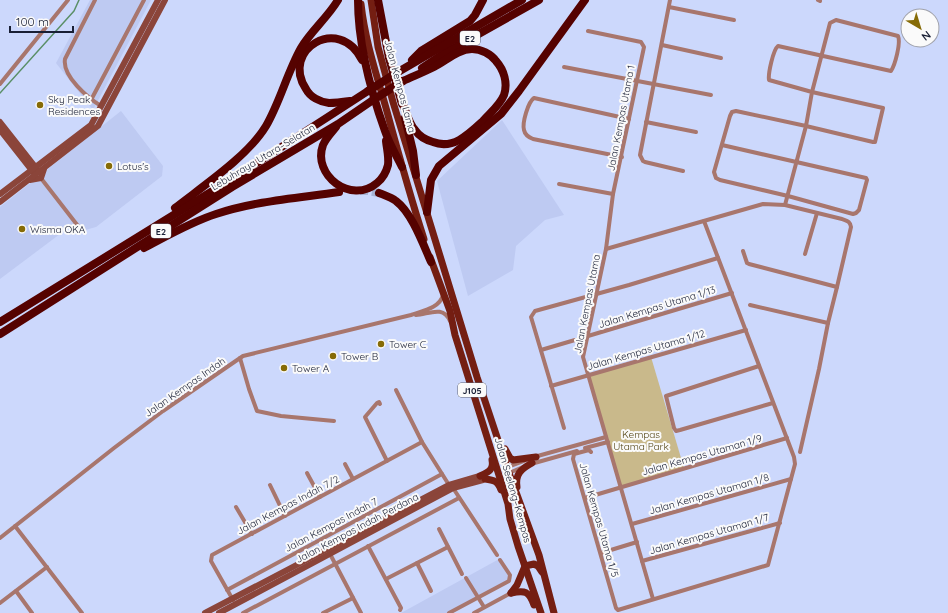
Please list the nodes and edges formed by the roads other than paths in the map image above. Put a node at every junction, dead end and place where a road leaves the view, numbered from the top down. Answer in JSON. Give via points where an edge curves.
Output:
{"nodes":[{"id":1,"x":68,"y":0,"type":"edge"},
{"id":2,"x":95,"y":0,"type":"edge"},
{"id":3,"x":144,"y":0,"type":"edge"},
{"id":4,"x":158,"y":0,"type":"edge"},
{"id":5,"x":164,"y":0,"type":"edge"},
{"id":6,"x":338,"y":0,"type":"edge"},
{"id":7,"x":360,"y":0,"type":"edge"},
{"id":8,"x":371,"y":0,"type":"edge"},
{"id":9,"x":379,"y":0,"type":"edge"},
{"id":10,"x":483,"y":0,"type":"edge"},
{"id":11,"x":522,"y":0,"type":"edge"},
{"id":12,"x":539,"y":0,"type":"edge"},
{"id":13,"x":586,"y":0,"type":"edge"},
{"id":14,"x":670,"y":0,"type":"edge"},
{"id":15,"x":669,"y":7,"type":"junction"},
{"id":16,"x":734,"y":20,"type":"dead end"},
{"id":17,"x":588,"y":31,"type":"dead end"},
{"id":18,"x":662,"y":45,"type":"junction"},
{"id":19,"x":822,"y":56,"type":"junction"},
{"id":20,"x":721,"y":58,"type":"dead end"},
{"id":21,"x":366,"y":66,"type":"junction"},
{"id":22,"x":564,"y":67,"type":"dead end"},
{"id":23,"x":398,"y":72,"type":"junction"},
{"id":24,"x":403,"y":81,"type":"junction"},
{"id":25,"x":637,"y":81,"type":"junction"},
{"id":26,"x":0,"y":84,"type":"edge"},
{"id":27,"x":653,"y":84,"type":"junction"},
{"id":28,"x":812,"y":92,"type":"junction"},
{"id":29,"x":711,"y":95,"type":"dead end"},
{"id":30,"x":92,"y":100,"type":"junction"},
{"id":31,"x":401,"y":100,"type":"junction"},
{"id":32,"x":352,"y":101,"type":"junction"},
{"id":33,"x":101,"y":106,"type":"junction"},
{"id":34,"x":629,"y":119,"type":"junction"},
{"id":35,"x":0,"y":122,"type":"edge"},
{"id":36,"x":646,"y":122,"type":"junction"},
{"id":37,"x":338,"y":124,"type":"junction"},
{"id":38,"x":806,"y":126,"type":"junction"},
{"id":39,"x":0,"y":130,"type":"edge"},
{"id":40,"x":385,"y":132,"type":"junction"},
{"id":41,"x":696,"y":132,"type":"dead end"},
{"id":42,"x":722,"y":145,"type":"junction"},
{"id":43,"x":622,"y":157,"type":"junction"},
{"id":44,"x":27,"y":160,"type":"junction"},
{"id":45,"x":796,"y":162,"type":"junction"},
{"id":46,"x":43,"y":165,"type":"junction"},
{"id":47,"x":402,"y":167,"type":"junction"},
{"id":48,"x":683,"y":171,"type":"dead end"},
{"id":49,"x":36,"y":172,"type":"junction"},
{"id":50,"x":416,"y":175,"type":"junction"},
{"id":51,"x":26,"y":178,"type":"junction"},
{"id":52,"x":559,"y":184,"type":"dead end"},
{"id":53,"x":339,"y":192,"type":"dead end"},
{"id":54,"x":378,"y":193,"type":"tunnel mouth"},
{"id":55,"x":0,"y":194,"type":"edge"},
{"id":56,"x":613,"y":194,"type":"junction"},
{"id":57,"x":788,"y":196,"type":"junction"},
{"id":58,"x":0,"y":202,"type":"edge"},
{"id":59,"x":785,"y":205,"type":"junction"},
{"id":60,"x":427,"y":212,"type":"junction"},
{"id":61,"x":816,"y":213,"type":"junction"},
{"id":62,"x":704,"y":221,"type":"junction"},
{"id":63,"x":78,"y":226,"type":"dead end"},
{"id":64,"x":147,"y":230,"type":"junction"},
{"id":65,"x":606,"y":249,"type":"junction"},
{"id":66,"x":743,"y":251,"type":"dead end"},
{"id":67,"x":805,"y":254,"type":"dead end"},
{"id":68,"x":718,"y":258,"type":"junction"},
{"id":69,"x":432,"y":262,"type":"junction"},
{"id":70,"x":91,"y":276,"type":"junction"},
{"id":71,"x":837,"y":287,"type":"junction"},
{"id":72,"x":442,"y":288,"type":"junction"},
{"id":73,"x":596,"y":294,"type":"junction"},
{"id":74,"x":732,"y":294,"type":"junction"},
{"id":75,"x":750,"y":305,"type":"dead end"},
{"id":76,"x":411,"y":315,"type":"junction"},
{"id":77,"x":0,"y":322,"type":"edge"},
{"id":78,"x":828,"y":323,"type":"junction"},
{"id":79,"x":746,"y":330,"type":"junction"},
{"id":80,"x":0,"y":334,"type":"edge"},
{"id":81,"x":455,"y":334,"type":"junction"},
{"id":82,"x":588,"y":336,"type":"junction"},
{"id":83,"x":575,"y":340,"type":"dead end"},
{"id":84,"x":541,"y":350,"type":"junction"},
{"id":85,"x":240,"y":358,"type":"junction"},
{"id":86,"x":760,"y":366,"type":"junction"},
{"id":87,"x":588,"y":375,"type":"junction"},
{"id":88,"x":477,"y":377,"type":"junction"},
{"id":89,"x":552,"y":386,"type":"junction"},
{"id":90,"x":396,"y":390,"type":"dead end"},
{"id":91,"x":773,"y":403,"type":"junction"},
{"id":92,"x":380,"y":404,"type":"dead end"},
{"id":93,"x":334,"y":421,"type":"dead end"},
{"id":94,"x":564,"y":428,"type":"dead end"},
{"id":95,"x":484,"y":430,"type":"junction"},
{"id":96,"x":606,"y":437,"type":"junction"},
{"id":97,"x":787,"y":438,"type":"junction"},
{"id":98,"x":422,"y":442,"type":"junction"},
{"id":99,"x":608,"y":442,"type":"junction"},
{"id":100,"x":591,"y":452,"type":"dead end"},
{"id":101,"x":800,"y":452,"type":"dead end"},
{"id":102,"x":534,"y":460,"type":"junction"},
{"id":103,"x":387,"y":461,"type":"junction"},
{"id":104,"x":345,"y":464,"type":"dead end"},
{"id":105,"x":508,"y":470,"type":"junction"},
{"id":106,"x":307,"y":473,"type":"dead end"},
{"id":107,"x":499,"y":473,"type":"junction"},
{"id":108,"x":442,"y":474,"type":"junction"},
{"id":109,"x":482,"y":478,"type":"junction"},
{"id":110,"x":353,"y":479,"type":"junction"},
{"id":111,"x":791,"y":479,"type":"junction"},
{"id":112,"x":270,"y":485,"type":"dead end"},
{"id":113,"x":451,"y":486,"type":"junction"},
{"id":114,"x":621,"y":487,"type":"junction"},
{"id":115,"x":320,"y":497,"type":"junction"},
{"id":116,"x":459,"y":498,"type":"junction"},
{"id":117,"x":518,"y":498,"type":"junction"},
{"id":118,"x":585,"y":498,"type":"junction"},
{"id":119,"x":236,"y":507,"type":"dead end"},
{"id":120,"x":285,"y":516,"type":"junction"},
{"id":121,"x":510,"y":519,"type":"junction"},
{"id":122,"x":780,"y":523,"type":"junction"},
{"id":123,"x":632,"y":524,"type":"junction"},
{"id":124,"x":15,"y":526,"type":"junction"},
{"id":125,"x":439,"y":529,"type":"dead end"},
{"id":126,"x":252,"y":534,"type":"junction"},
{"id":127,"x":0,"y":538,"type":"edge"},
{"id":128,"x":637,"y":542,"type":"junction"},
{"id":129,"x":368,"y":546,"type":"junction"},
{"id":130,"x":448,"y":547,"type":"junction"},
{"id":131,"x":328,"y":551,"type":"junction"},
{"id":132,"x":601,"y":554,"type":"junction"},
{"id":133,"x":497,"y":556,"type":"dead end"},
{"id":134,"x":500,"y":560,"type":"dead end"},
{"id":135,"x":642,"y":561,"type":"junction"},
{"id":136,"x":417,"y":563,"type":"junction"},
{"id":137,"x":335,"y":564,"type":"junction"},
{"id":138,"x":525,"y":566,"type":"junction"},
{"id":139,"x":47,"y":567,"type":"junction"},
{"id":140,"x":543,"y":573,"type":"junction"},
{"id":141,"x":462,"y":574,"type":"dead end"},
{"id":142,"x":466,"y":578,"type":"dead end"},
{"id":143,"x":386,"y":580,"type":"junction"},
{"id":144,"x":227,"y":590,"type":"junction"},
{"id":145,"x":16,"y":591,"type":"junction"},
{"id":146,"x":431,"y":591,"type":"dead end"},
{"id":147,"x":511,"y":593,"type":"junction"},
{"id":148,"x":478,"y":597,"type":"junction"},
{"id":149,"x":353,"y":598,"type":"junction"},
{"id":150,"x":653,"y":599,"type":"junction"},
{"id":151,"x":234,"y":601,"type":"junction"},
{"id":152,"x":0,"y":603,"type":"edge"},
{"id":153,"x":252,"y":608,"type":"junction"},
{"id":154,"x":484,"y":608,"type":"junction"},
{"id":155,"x":400,"y":610,"type":"dead end"},
{"id":156,"x":32,"y":613,"type":"edge"},
{"id":157,"x":82,"y":613,"type":"edge"},
{"id":158,"x":205,"y":613,"type":"edge"},
{"id":159,"x":219,"y":613,"type":"edge"},
{"id":160,"x":242,"y":613,"type":"edge"},
{"id":161,"x":254,"y":613,"type":"edge"},
{"id":162,"x":323,"y":613,"type":"edge"},
{"id":163,"x":361,"y":613,"type":"edge"},
{"id":164,"x":449,"y":613,"type":"edge"},
{"id":165,"x":474,"y":613,"type":"edge"},
{"id":166,"x":537,"y":613,"type":"edge"},
{"id":167,"x":541,"y":613,"type":"edge"},
{"id":168,"x":554,"y":613,"type":"edge"}],
"edges":[{"from":1,"to":26,"type":"street"},
{"from":2,"to":30,"type":"street","via":[[64,61],[76,85]]},
{"from":3,"to":30,"type":"street"},
{"from":4,"to":33,"type":"street"},
{"from":5,"to":46,"type":"street","via":[[98,126]]},
{"from":6,"to":64,"type":"highway","via":[[302,47],[271,117],[259,137],[227,167]]},
{"from":7,"to":21,"type":"highway","via":[[358,11]]},
{"from":7,"to":47,"type":"main road","name":"Jalan Kempas Lama","number":"J105","via":[[367,42]]},
{"from":8,"to":50,"type":"main road","name":"Jalan Kempas Lama","number":"J105","via":[[378,47]]},
{"from":9,"to":31,"type":"highway","via":[[386,44]]},
{"from":10,"to":23,"type":"highway","via":[[476,16],[422,51]]},
{"from":11,"to":23,"type":"highway","name":"Lebuhraya Utara–Selatan","number":"E2"},
{"from":12,"to":24,"type":"highway","name":"Lebuhraya Utara–Selatan","number":"E2","via":[[443,54]]},
{"from":13,"to":60,"type":"highway","via":[[501,114],[439,166],[431,180]]},
{"from":14,"to":15,"type":"street"},
{"from":15,"to":16,"type":"street"},
{"from":15,"to":18,"type":"street"},
{"from":17,"to":25,"type":"street","name":"Jalan Kempas Utama 1","via":[[643,44]]},
{"from":18,"to":20,"type":"street"},
{"from":18,"to":27,"type":"street"},
{"from":19,"to":19,"type":"street","via":[[831,22],[836,20],[895,35],[899,40],[891,71]]},
{"from":19,"to":28,"type":"street"},
{"from":19,"to":28,"type":"street","via":[[778,46],[775,50],[769,80]]},
{"from":21,"to":32,"type":"highway","via":[[355,48],[342,40],[334,39],[310,46],[300,62],[300,79],[313,97],[329,103]]},
{"from":21,"to":40,"type":"highway"},
{"from":22,"to":25,"type":"street"},
{"from":23,"to":32,"type":"highway","name":"Lebuhraya Utara–Selatan","number":"E2","bridge":true},
{"from":24,"to":31,"type":"highway","via":[[456,54],[472,49],[484,52],[496,60],[505,76],[505,86],[504,95],[491,113],[465,136],[447,144],[428,141],[415,131]]},
{"from":24,"to":37,"type":"highway","name":"Lebuhraya Utara–Selatan","number":"E2","bridge":true},
{"from":25,"to":27,"type":"street"},
{"from":25,"to":34,"type":"street","name":"Jalan Kempas Utama 1"},
{"from":27,"to":29,"type":"street"},
{"from":27,"to":36,"type":"street"},
{"from":28,"to":38,"type":"street"},
{"from":28,"to":38,"type":"street","via":[[883,108],[874,142]]},
{"from":30,"to":33,"type":"street"},
{"from":31,"to":50,"type":"highway"},
{"from":32,"to":64,"type":"highway","name":"Lebuhraya Utara–Selatan","number":"E2","via":[[232,179]]},
{"from":33,"to":46,"type":"street","via":[[88,128]]},
{"from":34,"to":43,"type":"street","name":"Jalan Kempas Utama 1"},
{"from":34,"to":43,"type":"street","via":[[534,98],[529,103],[524,124],[526,135],[533,139]]},
{"from":35,"to":44,"type":"street"},
{"from":36,"to":41,"type":"street"},
{"from":36,"to":48,"type":"street","via":[[641,158],[646,162]]},
{"from":37,"to":40,"type":"highway","via":[[324,144],[321,153],[323,166],[337,184],[355,192],[372,187],[385,173],[388,166]]},
{"from":37,"to":70,"type":"highway","name":"Lebuhraya Utara–Selatan","number":"E2"},
{"from":38,"to":42,"type":"street","via":[[739,111],[732,112]]},
{"from":38,"to":45,"type":"street"},
{"from":39,"to":44,"type":"street"},
{"from":40,"to":47,"type":"highway"},
{"from":42,"to":45,"type":"street"},
{"from":42,"to":57,"type":"street","via":[[714,172],[716,178]]},
{"from":43,"to":56,"type":"street","name":"Jalan Kempas Utama 1"},
{"from":44,"to":46,"type":"street"},
{"from":44,"to":49,"type":"street"},
{"from":44,"to":51,"type":"street"},
{"from":45,"to":57,"type":"street"},
{"from":45,"to":57,"type":"street","via":[[866,178],[859,210],[853,214]]},
{"from":46,"to":49,"type":"street"},
{"from":46,"to":49,"type":"street"},
{"from":47,"to":69,"type":"main road","name":"Jalan Seelong–Kempas","number":"J105"},
{"from":49,"to":51,"type":"street"},
{"from":49,"to":51,"type":"street"},
{"from":49,"to":63,"type":"street"},
{"from":50,"to":60,"type":"main road","name":"Jalan Seelong–Kempas","number":"J105"},
{"from":51,"to":55,"type":"street"},
{"from":51,"to":58,"type":"street"},
{"from":52,"to":56,"type":"street"},
{"from":53,"to":70,"type":"highway","via":[[214,214]]},
{"from":54,"to":69,"type":"highway","via":[[395,200],[403,207]]},
{"from":56,"to":65,"type":"street","name":"Jalan Kempas Utama"},
{"from":57,"to":59,"type":"street"},
{"from":59,"to":61,"type":"street"},
{"from":59,"to":62,"type":"street","via":[[763,204]]},
{"from":60,"to":88,"type":"main road","name":"Jalan Seelong–Kempas","number":"J105"},
{"from":61,"to":67,"type":"street"},
{"from":61,"to":71,"type":"street","via":[[849,221],[851,227]]},
{"from":62,"to":65,"type":"street"},
{"from":62,"to":68,"type":"street"},
{"from":64,"to":77,"type":"highway","name":"Lebuhraya Utara–Selatan","number":"E2"},
{"from":65,"to":73,"type":"street","name":"Jalan Kempas Utama"},
{"from":66,"to":71,"type":"street","via":[[749,264]]},
{"from":68,"to":73,"type":"street"},
{"from":68,"to":74,"type":"street"},
{"from":69,"to":72,"type":"main road","name":"Jalan Seelong–Kempas","number":"J105"},
{"from":70,"to":80,"type":"highway","name":"Lebuhraya Utara–Selatan","number":"E2"},
{"from":71,"to":78,"type":"street"},
{"from":72,"to":76,"type":"street","via":[[443,296],[440,302]]},
{"from":72,"to":81,"type":"main road","name":"Jalan Seelong–Kempas","number":"J105"},
{"from":73,"to":82,"type":"street","name":"Jalan Kempas Utama"},
{"from":73,"to":84,"type":"street","via":[[532,314]]},
{"from":74,"to":79,"type":"street"},
{"from":74,"to":82,"type":"street","name":"Jalan Kempas Utama 1/13"},
{"from":75,"to":78,"type":"street"},
{"from":76,"to":81,"type":"street","via":[[435,311],[444,313]]},
{"from":76,"to":85,"type":"street","name":"Jalan Kempas Indah"},
{"from":78,"to":101,"type":"street"},
{"from":79,"to":86,"type":"street"},
{"from":79,"to":87,"type":"street","name":"Jalan Kempas Utama 1/12"},
{"from":81,"to":95,"type":"main road","name":"Jalan Seelong–Kempas","number":"J105"},
{"from":82,"to":87,"type":"street","name":"Jalan Kempas Utama","via":[[583,357]]},
{"from":83,"to":84,"type":"street"},
{"from":84,"to":89,"type":"street"},
{"from":85,"to":93,"type":"street","via":[[257,411]]},
{"from":85,"to":124,"type":"street","name":"Jalan Kempas Indah","via":[[144,425]]},
{"from":86,"to":91,"type":"street"},
{"from":86,"to":91,"type":"street","via":[[666,396],[674,428],[676,430]]},
{"from":87,"to":89,"type":"street","name":"Jalan Kempas Utama 1/12"},
{"from":87,"to":96,"type":"street","name":"Jalan Kempas Utama"},
{"from":88,"to":102,"type":"main road","via":[[490,403],[510,458]]},
{"from":88,"to":105,"type":"main road","name":"Jalan Seelong–Kempas","number":"J105"},
{"from":89,"to":94,"type":"street"},
{"from":90,"to":98,"type":"street"},
{"from":91,"to":97,"type":"street"},
{"from":92,"to":103,"type":"street","via":[[377,403],[365,417]]},
{"from":95,"to":107,"type":"main road","name":"Jalan Seelong–Kempas","number":"J105"},
{"from":95,"to":109,"type":"main road","via":[[493,464],[491,470]]},
{"from":96,"to":99,"type":"street","name":"Jalan Kempas Utama"},
{"from":96,"to":102,"type":"street"},
{"from":97,"to":111,"type":"street","via":[[795,464]]},
{"from":97,"to":114,"type":"street","name":"Jalan Kempas Utaman 1/9"},
{"from":98,"to":103,"type":"street","name":"Jalan Kempas Indah 7/2"},
{"from":98,"to":108,"type":"street"},
{"from":99,"to":102,"type":"street","via":[[562,456]]},
{"from":99,"to":114,"type":"street","name":"Jalan Kempas Utama"},
{"from":100,"to":118,"type":"street","name":"Jalan Kempas Utama 1/5","via":[[589,450],[572,456]]},
{"from":102,"to":105,"type":"street"},
{"from":102,"to":105,"type":"street"},
{"from":102,"to":117,"type":"main road","via":[[517,476]]},
{"from":103,"to":110,"type":"street","name":"Jalan Kempas Indah 7/2"},
{"from":104,"to":110,"type":"street"},
{"from":105,"to":107,"type":"street","name":"Jalan Kempas Indah Perdana"},
{"from":105,"to":117,"type":"main road","name":"Jalan Seelong–Kempas","number":"J105"},
{"from":106,"to":115,"type":"street"},
{"from":107,"to":109,"type":"street","name":"Jalan Kempas Indah Perdana"},
{"from":107,"to":121,"type":"main road","name":"Jalan Seelong–Kempas","number":"J105"},
{"from":108,"to":113,"type":"street"},
{"from":108,"to":144,"type":"street","name":"Jalan Kempas Indah 7"},
{"from":109,"to":113,"type":"street","name":"Jalan Kempas Indah Perdana"},
{"from":109,"to":121,"type":"main road","via":[[494,480],[499,484]]},
{"from":110,"to":115,"type":"street","name":"Jalan Kempas Indah 7/2"},
{"from":111,"to":122,"type":"street"},
{"from":111,"to":123,"type":"street","name":"Jalan Kempas Utaman 1/8"},
{"from":112,"to":120,"type":"street"},
{"from":113,"to":116,"type":"street"},
{"from":113,"to":131,"type":"street","name":"Jalan Kempas Indah Perdana"},
{"from":114,"to":118,"type":"street","name":"Jalan Kempas Utaman 1/9"},
{"from":114,"to":123,"type":"street","name":"Jalan Kempas Utama"},
{"from":115,"to":120,"type":"street","name":"Jalan Kempas Indah 7/2"},
{"from":116,"to":129,"type":"street"},
{"from":116,"to":133,"type":"street"},
{"from":117,"to":140,"type":"main road","name":"Jalan Seelong–Kempas","number":"J105"},
{"from":118,"to":132,"type":"street","name":"Jalan Kempas Utama 1/5"},
{"from":119,"to":126,"type":"street"},
{"from":120,"to":126,"type":"street","name":"Jalan Kempas Indah 7/2"},
{"from":121,"to":138,"type":"main road","name":"Jalan Seelong–Kempas","number":"J105"},
{"from":122,"to":135,"type":"street","name":"Jalan Kempas Utaman 1/7"},
{"from":122,"to":150,"type":"street","via":[[766,566]]},
{"from":123,"to":128,"type":"street","name":"Jalan Kempas Utama"},
{"from":124,"to":127,"type":"street","name":"Jalan Kempas Indah"},
{"from":124,"to":139,"type":"street"},
{"from":125,"to":130,"type":"street"},
{"from":126,"to":144,"type":"street","name":"Jalan Kempas Indah 7/2","via":[[211,557]]},
{"from":128,"to":132,"type":"street"},
{"from":128,"to":135,"type":"street","name":"Jalan Kempas Utama"},
{"from":129,"to":137,"type":"street"},
{"from":129,"to":143,"type":"street"},
{"from":130,"to":136,"type":"street"},
{"from":130,"to":141,"type":"street"},
{"from":131,"to":137,"type":"street"},
{"from":131,"to":151,"type":"street","name":"Jalan Kempas Indah Perdana"},
{"from":132,"to":150,"type":"street","name":"Jalan Kempas Utama 1/5","via":[[618,610]]},
{"from":134,"to":148,"type":"street","via":[[510,575],[509,581]]},
{"from":135,"to":150,"type":"street","name":"Jalan Kempas Utama"},
{"from":136,"to":143,"type":"street"},
{"from":136,"to":146,"type":"street"},
{"from":137,"to":149,"type":"street"},
{"from":137,"to":153,"type":"street"},
{"from":138,"to":140,"type":"main road","via":[[534,564]]},
{"from":138,"to":147,"type":"main road"},
{"from":138,"to":167,"type":"main road","name":"Jalan Seelong–Kempas","number":"J105"},
{"from":139,"to":145,"type":"street"},
{"from":139,"to":157,"type":"street"},
{"from":140,"to":168,"type":"main road","name":"Jalan Seelong–Kempas","number":"J105"},
{"from":142,"to":148,"type":"street"},
{"from":143,"to":155,"type":"street"},
{"from":144,"to":151,"type":"street","name":"Jalan Kempas Indah 7/2"},
{"from":145,"to":152,"type":"street"},
{"from":145,"to":156,"type":"street"},
{"from":147,"to":154,"type":"street"},
{"from":147,"to":166,"type":"main road","via":[[526,592]]},
{"from":148,"to":154,"type":"street"},
{"from":148,"to":164,"type":"street"},
{"from":149,"to":162,"type":"street"},
{"from":149,"to":163,"type":"street"},
{"from":151,"to":158,"type":"street","name":"Jalan Kempas Indah Perdana"},
{"from":151,"to":159,"type":"street","name":"Jalan Kempas Indah Perdana"},
{"from":153,"to":160,"type":"street"},
{"from":153,"to":161,"type":"street"},
{"from":154,"to":165,"type":"street"}]}
